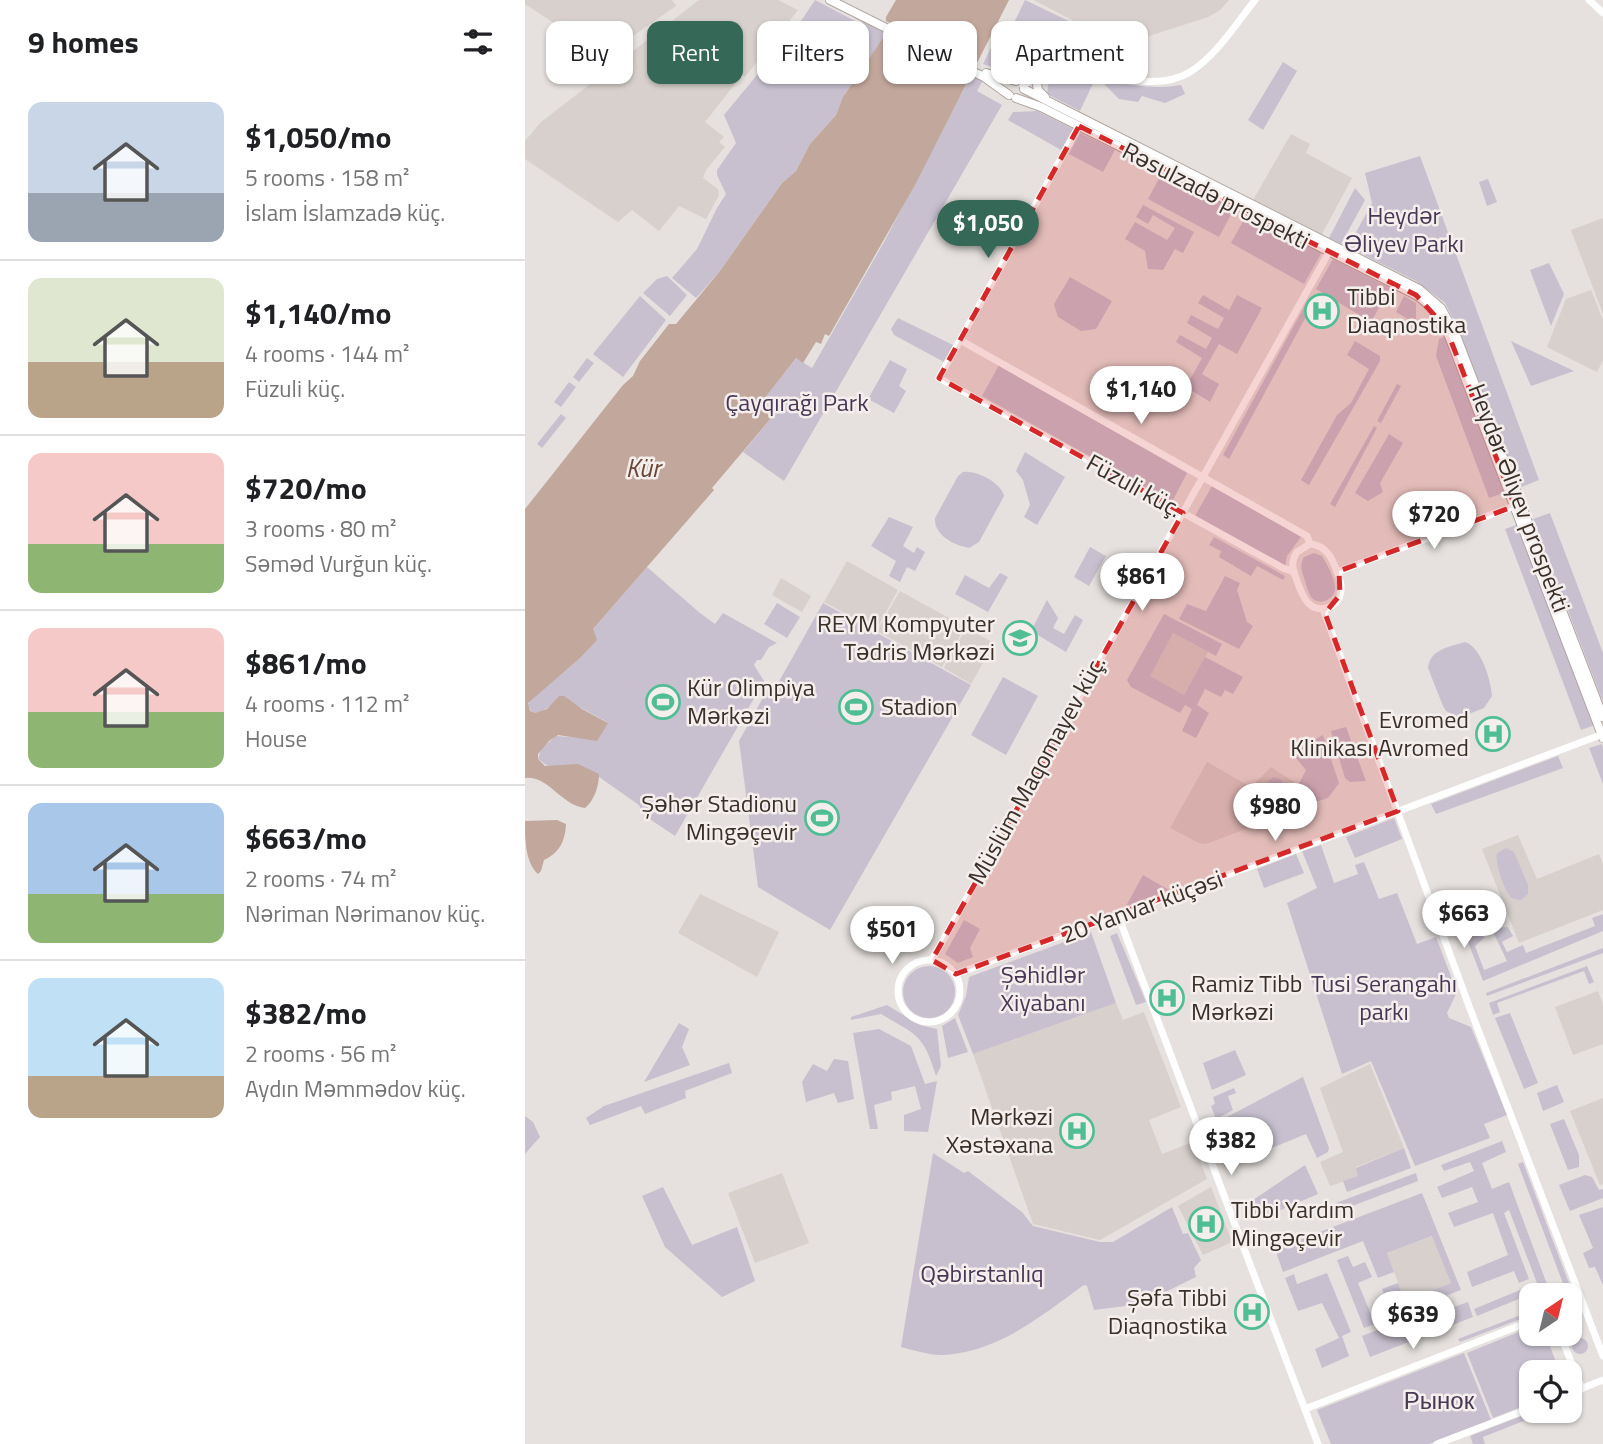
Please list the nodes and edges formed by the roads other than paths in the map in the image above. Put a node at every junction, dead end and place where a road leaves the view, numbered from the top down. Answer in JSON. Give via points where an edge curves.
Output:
{"nodes":[{"id":1,"x":829,"y":0,"type":"edge"},
{"id":2,"x":839,"y":0,"type":"edge"},
{"id":3,"x":1255,"y":0,"type":"edge"},
{"id":4,"x":1589,"y":0,"type":"edge"},
{"id":5,"x":1603,"y":13,"type":"edge"},
{"id":6,"x":867,"y":17,"type":"junction"},
{"id":7,"x":985,"y":75,"type":"junction"},
{"id":8,"x":1148,"y":81,"type":"edge"},
{"id":9,"x":1038,"y":84,"type":"edge"},
{"id":10,"x":1021,"y":85,"type":"junction"},
{"id":11,"x":1013,"y":96,"type":"junction"},
{"id":12,"x":1052,"y":105,"type":"junction"},
{"id":13,"x":1079,"y":127,"type":"junction"},
{"id":14,"x":1329,"y":252,"type":"junction"},
{"id":15,"x":1417,"y":292,"type":"junction"},
{"id":16,"x":960,"y":340,"type":"junction"},
{"id":17,"x":1203,"y":477,"type":"junction"},
{"id":18,"x":1518,"y":505,"type":"junction"},
{"id":19,"x":1182,"y":513,"type":"junction"},
{"id":20,"x":1308,"y":540,"type":"junction"},
{"id":21,"x":1294,"y":572,"type":"junction"},
{"id":22,"x":1337,"y":572,"type":"junction"},
{"id":23,"x":1323,"y":609,"type":"junction"},
{"id":24,"x":1603,"y":717,"type":"edge"},
{"id":25,"x":1603,"y":736,"type":"edge"},
{"id":26,"x":1398,"y":811,"type":"junction"},
{"id":27,"x":1119,"y":918,"type":"dead end"},
{"id":28,"x":932,"y":960,"type":"junction"},
{"id":29,"x":955,"y":974,"type":"junction"},
{"id":30,"x":1574,"y":1283,"type":"edge"},
{"id":31,"x":1582,"y":1303,"type":"edge"},
{"id":32,"x":1519,"y":1326,"type":"edge"},
{"id":33,"x":1600,"y":1338,"type":"edge"},
{"id":34,"x":1603,"y":1356,"type":"edge"},
{"id":35,"x":1603,"y":1380,"type":"edge"},
{"id":36,"x":1582,"y":1389,"type":"edge"},
{"id":37,"x":1305,"y":1409,"type":"junction"},
{"id":38,"x":1519,"y":1413,"type":"edge"},
{"id":39,"x":1318,"y":1444,"type":"edge"},
{"id":40,"x":1437,"y":1444,"type":"edge"}],
"edges":[{"from":1,"to":6,"type":"main road"},
{"from":2,"to":6,"type":"main road"},
{"from":3,"to":8,"type":"street","via":[[1190,73]]},
{"from":4,"to":5,"type":"street"},
{"from":6,"to":7,"type":"main road"},
{"from":7,"to":10,"type":"main road","name":"Rəsulzadə prospekti"},
{"from":7,"to":11,"type":"main road","name":"Rəsulzadə prospekti"},
{"from":9,"to":12,"type":"main road"},
{"from":10,"to":11,"type":"main road","via":[[1021,96]]},
{"from":10,"to":11,"type":"main road","via":[[1007,87]]},
{"from":10,"to":12,"type":"main road","name":"Rəsulzadə prospekti"},
{"from":11,"to":13,"type":"main road","name":"Rəsulzadə prospekti"},
{"from":12,"to":15,"type":"main road","name":"Rəsulzadə prospekti"},
{"from":13,"to":14,"type":"main road","name":"Rəsulzadə prospekti"},
{"from":13,"to":16,"type":"street"},
{"from":14,"to":15,"type":"main road","name":"Rəsulzadə prospekti"},
{"from":14,"to":17,"type":"street","name":"Müslüm Maqomayev küç."},
{"from":15,"to":18,"type":"main road","name":"Heydər Əliyev prospekti","via":[[1441,309],[1451,324]]},
{"from":16,"to":17,"type":"street","name":"Füzuli küç."},
{"from":16,"to":19,"type":"street","name":"Füzuli küç.","via":[[939,378]]},
{"from":17,"to":19,"type":"street","name":"Müslüm Maqomayev küç."},
{"from":17,"to":20,"type":"street","name":"Füzuli küç."},
{"from":18,"to":22,"type":"street"},
{"from":18,"to":24,"type":"main road","name":"Heydər Əliyev prospekti"},
{"from":18,"to":25,"type":"main road","name":"Heydər Əliyev prospekti"},
{"from":19,"to":21,"type":"street","name":"Füzuli küç."},
{"from":19,"to":28,"type":"street","name":"Müslüm Maqomayev küç."},
{"from":20,"to":21,"type":"street","via":[[1294,557]]},
{"from":20,"to":22,"type":"street","via":[[1326,551]]},
{"from":21,"to":23,"type":"street","via":[[1305,600]]},
{"from":22,"to":23,"type":"street","via":[[1340,595],[1333,606]]},
{"from":23,"to":26,"type":"street"},
{"from":25,"to":26,"type":"street","name":"20 Yanvar küçəsi"},
{"from":26,"to":29,"type":"street","name":"20 Yanvar küçəsi"},
{"from":26,"to":30,"type":"street"},
{"from":27,"to":37,"type":"street"},
{"from":28,"to":29,"type":"street"},
{"from":28,"to":29,"type":"street","via":[[909,967],[899,983],[902,1007],[915,1019],[939,1021],[956,1009],[961,989]]},
{"from":31,"to":33,"type":"street"},
{"from":32,"to":37,"type":"street"},
{"from":33,"to":34,"type":"street"},
{"from":35,"to":36,"type":"street"},
{"from":37,"to":39,"type":"street"},
{"from":38,"to":40,"type":"street"}]}
